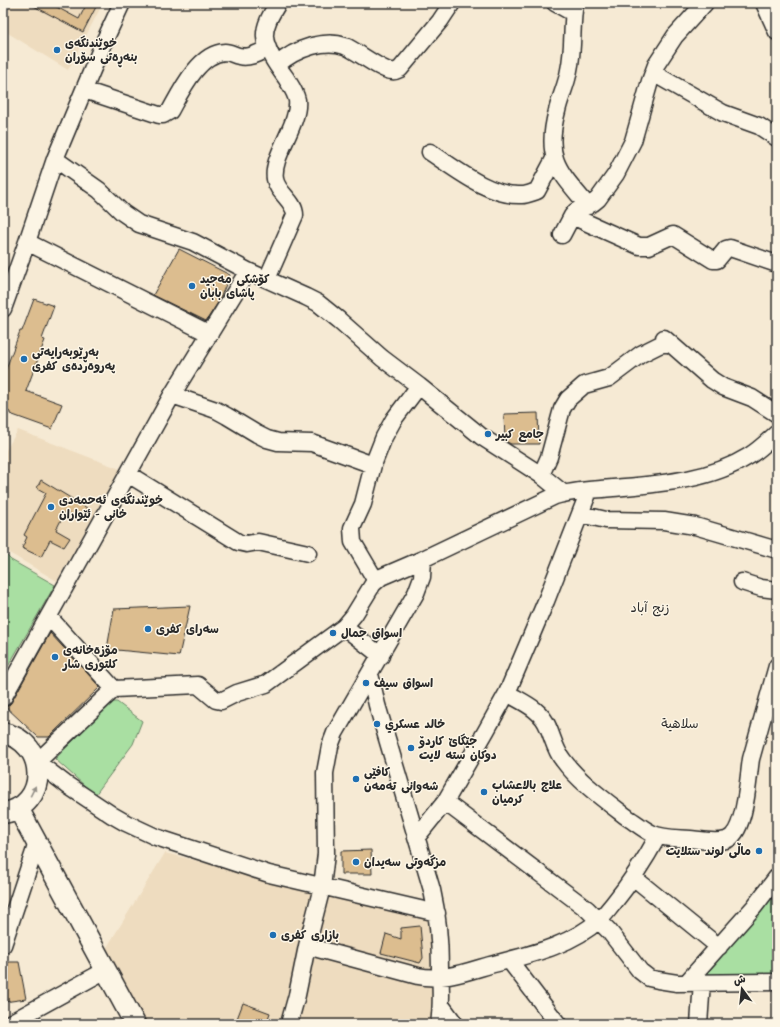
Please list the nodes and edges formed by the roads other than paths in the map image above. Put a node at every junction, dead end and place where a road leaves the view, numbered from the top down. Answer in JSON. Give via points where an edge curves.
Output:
{"nodes":[{"id":1,"x":122,"y":3,"type":"edge"},
{"id":2,"x":278,"y":3,"type":"edge"},
{"id":3,"x":452,"y":3,"type":"edge"},
{"id":4,"x":555,"y":3,"type":"edge"},
{"id":5,"x":705,"y":3,"type":"edge"},
{"id":6,"x":764,"y":3,"type":"edge"},
{"id":7,"x":574,"y":8,"type":"edge"},
{"id":8,"x":777,"y":32,"type":"edge"},
{"id":9,"x":268,"y":48,"type":"junction"},
{"id":10,"x":277,"y":65,"type":"junction"},
{"id":11,"x":653,"y":73,"type":"junction"},
{"id":12,"x":84,"y":90,"type":"junction"},
{"id":13,"x":777,"y":138,"type":"edge"},
{"id":14,"x":430,"y":152,"type":"dead end"},
{"id":15,"x":55,"y":159,"type":"junction"},
{"id":16,"x":554,"y":159,"type":"junction"},
{"id":17,"x":588,"y":206,"type":"junction"},
{"id":18,"x":572,"y":216,"type":"junction"},
{"id":19,"x":562,"y":235,"type":"dead end"},
{"id":20,"x":27,"y":242,"type":"junction"},
{"id":21,"x":777,"y":264,"type":"edge"},
{"id":22,"x":248,"y":271,"type":"junction"},
{"id":23,"x":267,"y":279,"type":"junction"},
{"id":24,"x":3,"y":309,"type":"edge"},
{"id":25,"x":210,"y":334,"type":"junction"},
{"id":26,"x":419,"y":386,"type":"junction"},
{"id":27,"x":172,"y":395,"type":"junction"},
{"id":28,"x":777,"y":414,"type":"edge"},
{"id":29,"x":777,"y":433,"type":"edge"},
{"id":30,"x":372,"y":465,"type":"junction"},
{"id":31,"x":128,"y":474,"type":"junction"},
{"id":32,"x":541,"y":475,"type":"junction"},
{"id":33,"x":588,"y":490,"type":"junction"},
{"id":34,"x":563,"y":493,"type":"junction"},
{"id":35,"x":580,"y":514,"type":"junction"},
{"id":36,"x":777,"y":550,"type":"edge"},
{"id":37,"x":308,"y":552,"type":"dead end"},
{"id":38,"x":423,"y":559,"type":"junction"},
{"id":39,"x":376,"y":581,"type":"junction"},
{"id":40,"x":742,"y":582,"type":"dead end"},
{"id":41,"x":777,"y":590,"type":"edge"},
{"id":42,"x":48,"y":617,"type":"junction"},
{"id":43,"x":344,"y":627,"type":"junction"},
{"id":44,"x":381,"y":656,"type":"junction"},
{"id":45,"x":777,"y":666,"type":"edge"},
{"id":46,"x":370,"y":674,"type":"junction"},
{"id":47,"x":114,"y":689,"type":"junction"},
{"id":48,"x":507,"y":693,"type":"junction"},
{"id":49,"x":3,"y":698,"type":"edge"},
{"id":50,"x":3,"y":733,"type":"edge"},
{"id":51,"x":37,"y":762,"type":"junction"},
{"id":52,"x":445,"y":802,"type":"junction"},
{"id":53,"x":10,"y":811,"type":"edge"},
{"id":54,"x":658,"y":836,"type":"junction"},
{"id":55,"x":416,"y":838,"type":"junction"},
{"id":56,"x":36,"y":843,"type":"junction"},
{"id":57,"x":633,"y":877,"type":"junction"},
{"id":58,"x":777,"y":877,"type":"edge"},
{"id":59,"x":322,"y":887,"type":"junction"},
{"id":60,"x":437,"y":913,"type":"junction"},
{"id":61,"x":599,"y":920,"type":"junction"},
{"id":62,"x":3,"y":945,"type":"edge"},
{"id":63,"x":307,"y":946,"type":"junction"},
{"id":64,"x":719,"y":947,"type":"junction"},
{"id":65,"x":509,"y":960,"type":"junction"},
{"id":66,"x":106,"y":970,"type":"junction"},
{"id":67,"x":441,"y":978,"type":"junction"},
{"id":68,"x":694,"y":982,"type":"junction"},
{"id":69,"x":777,"y":982,"type":"edge"},
{"id":70,"x":441,"y":1005,"type":"junction"},
{"id":71,"x":8,"y":1024,"type":"edge"},
{"id":72,"x":135,"y":1024,"type":"edge"},
{"id":73,"x":289,"y":1024,"type":"edge"},
{"id":74,"x":439,"y":1024,"type":"edge"},
{"id":75,"x":454,"y":1024,"type":"edge"},
{"id":76,"x":558,"y":1024,"type":"edge"},
{"id":77,"x":699,"y":1024,"type":"edge"}],
"edges":[{"from":1,"to":12,"type":"street"},
{"from":2,"to":9,"type":"street","via":[[267,25],[265,37]]},
{"from":3,"to":10,"type":"street","via":[[436,27],[398,70],[387,70],[352,49],[329,43],[296,51]]},
{"from":4,"to":7,"type":"street"},
{"from":5,"to":11,"type":"street","via":[[675,36]]},
{"from":6,"to":8,"type":"street"},
{"from":7,"to":16,"type":"street","via":[[570,67],[552,136]]},
{"from":9,"to":10,"type":"street"},
{"from":9,"to":12,"type":"street","via":[[248,57],[227,52],[212,55],[195,71],[170,110],[163,115]]},
{"from":10,"to":23,"type":"street","via":[[293,88],[297,107],[276,167],[275,178],[278,189],[294,207],[295,215]]},
{"from":11,"to":13,"type":"street","via":[[723,113],[759,126]]},
{"from":11,"to":17,"type":"street","via":[[626,158],[602,195]]},
{"from":12,"to":15,"type":"street"},
{"from":14,"to":16,"type":"street","via":[[483,186],[504,193],[523,195],[537,191]]},
{"from":15,"to":20,"type":"street"},
{"from":15,"to":22,"type":"street","via":[[99,190],[139,224],[193,242]]},
{"from":16,"to":17,"type":"street","via":[[561,174]]},
{"from":17,"to":18,"type":"street","via":[[576,211]]},
{"from":18,"to":19,"type":"street"},
{"from":18,"to":21,"type":"street","via":[[639,246],[649,246],[673,234],[713,260],[717,260],[730,248]]},
{"from":20,"to":24,"type":"street"},
{"from":20,"to":25,"type":"street"},
{"from":22,"to":23,"type":"street"},
{"from":22,"to":25,"type":"street"},
{"from":23,"to":26,"type":"street","via":[[318,303]]},
{"from":25,"to":27,"type":"street"},
{"from":26,"to":30,"type":"street","via":[[389,428]]},
{"from":26,"to":32,"type":"street","via":[[482,437]]},
{"from":27,"to":30,"type":"street","via":[[216,410],[267,439],[278,442],[312,443]]},
{"from":27,"to":31,"type":"street"},
{"from":28,"to":32,"type":"street","via":[[752,398],[718,384],[666,340],[641,354],[609,378],[584,385],[568,399],[562,409],[549,457]]},
{"from":29,"to":33,"type":"street","via":[[747,457],[707,474],[660,484]]},
{"from":30,"to":39,"type":"street","via":[[367,491],[352,533],[353,542]]},
{"from":31,"to":37,"type":"street","via":[[238,542],[262,543]]},
{"from":31,"to":42,"type":"street"},
{"from":32,"to":34,"type":"street"},
{"from":33,"to":34,"type":"street"},
{"from":33,"to":35,"type":"street"},
{"from":34,"to":38,"type":"street"},
{"from":35,"to":36,"type":"street","via":[[606,520],[664,521],[695,526]]},
{"from":35,"to":48,"type":"street"},
{"from":38,"to":39,"type":"street"},
{"from":38,"to":44,"type":"street","via":[[418,589]]},
{"from":39,"to":43,"type":"street"},
{"from":40,"to":41,"type":"street"},
{"from":42,"to":47,"type":"street"},
{"from":42,"to":49,"type":"street"},
{"from":43,"to":44,"type":"street"},
{"from":43,"to":47,"type":"street","via":[[271,680],[224,700],[216,700],[198,685]]},
{"from":44,"to":46,"type":"street"},
{"from":45,"to":54,"type":"street","via":[[751,759],[747,798],[734,835],[720,841]]},
{"from":46,"to":55,"type":"street"},
{"from":46,"to":59,"type":"street","via":[[335,733],[327,759],[324,787],[326,854]]},
{"from":47,"to":51,"type":"street"},
{"from":48,"to":52,"type":"street"},
{"from":48,"to":54,"type":"street","via":[[532,708],[544,719],[562,759],[581,780],[643,828]]},
{"from":50,"to":51,"type":"main road","via":[[25,743]]},
{"from":53,"to":51,"type":"main road","one_way":true,"via":[[28,800],[36,788]]},
{"from":51,"to":59,"type":"street","via":[[89,800],[141,831],[243,866]]},
{"from":52,"to":55,"type":"street"},
{"from":52,"to":61,"type":"street"},
{"from":53,"to":56,"type":"main road"},
{"from":54,"to":57,"type":"street"},
{"from":55,"to":60,"type":"street"},
{"from":56,"to":62,"type":"street"},
{"from":56,"to":66,"type":"main road"},
{"from":57,"to":61,"type":"street"},
{"from":57,"to":64,"type":"street"},
{"from":58,"to":64,"type":"street"},
{"from":59,"to":60,"type":"street"},
{"from":59,"to":63,"type":"street"},
{"from":60,"to":67,"type":"street"},
{"from":61,"to":65,"type":"street","via":[[554,946]]},
{"from":61,"to":68,"type":"street","via":[[640,971],[649,978],[667,982]]},
{"from":63,"to":67,"type":"street","via":[[418,976]]},
{"from":63,"to":73,"type":"street"},
{"from":64,"to":68,"type":"street"},
{"from":65,"to":67,"type":"street"},
{"from":65,"to":76,"type":"street"},
{"from":66,"to":71,"type":"street"},
{"from":66,"to":72,"type":"main road"},
{"from":67,"to":70,"type":"street"},
{"from":68,"to":69,"type":"street"},
{"from":68,"to":77,"type":"street"},
{"from":70,"to":74,"type":"street"},
{"from":70,"to":75,"type":"street"}]}
